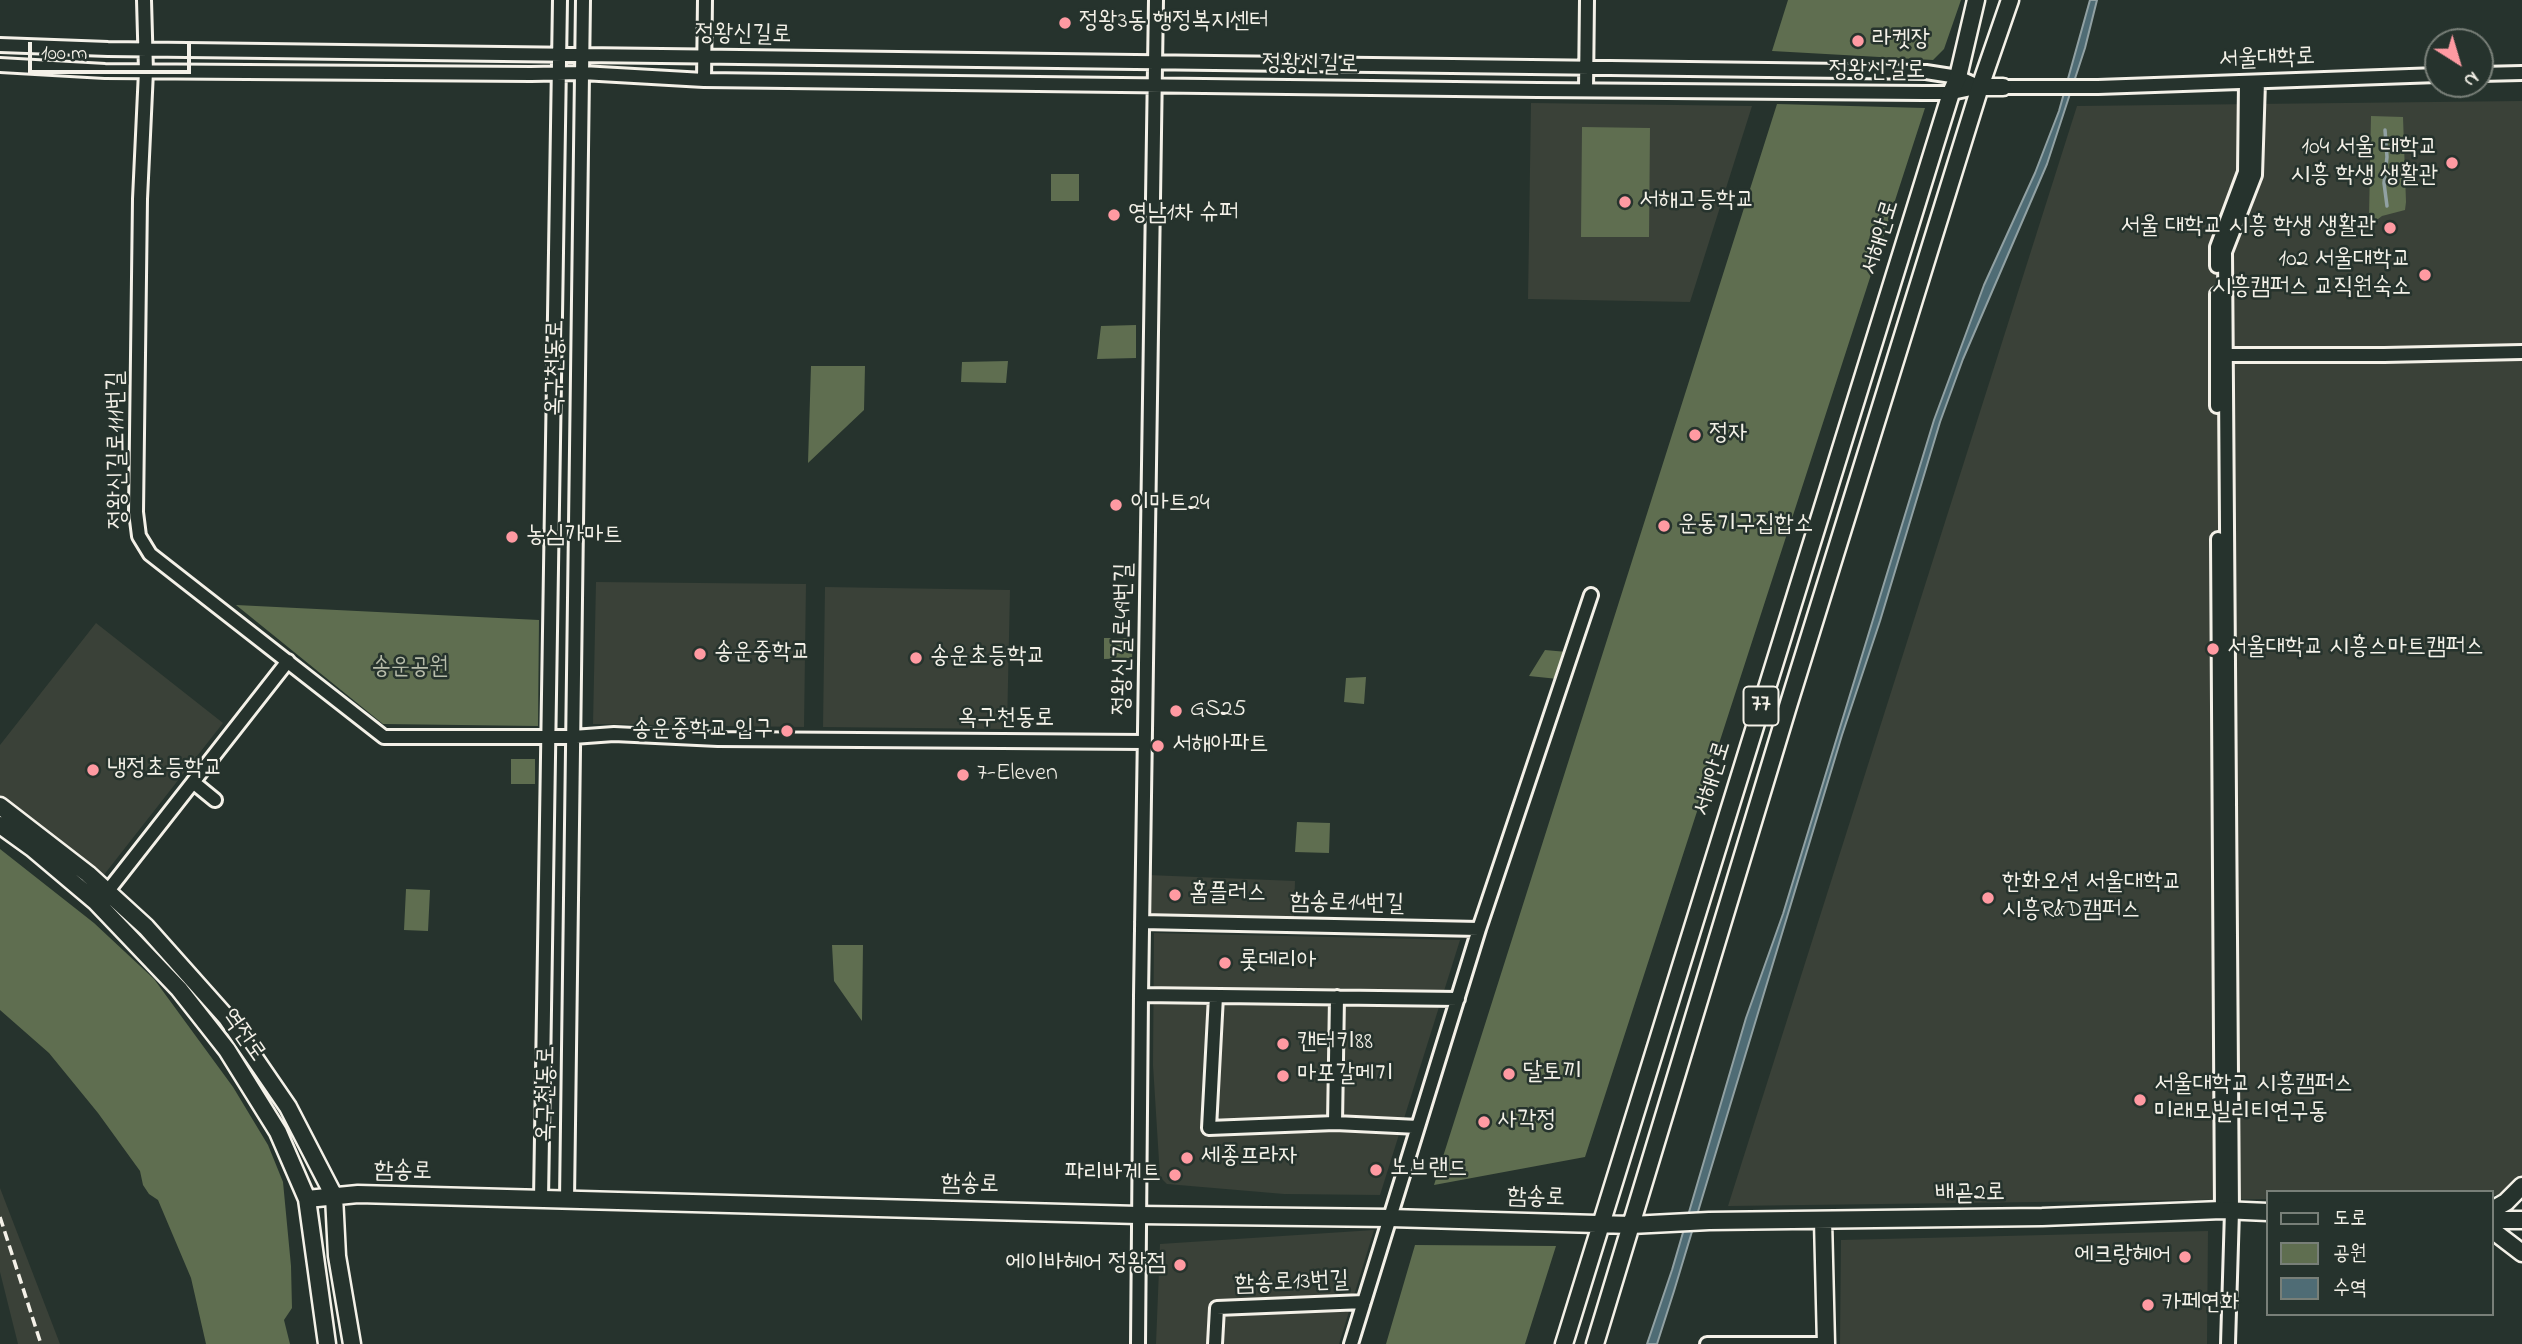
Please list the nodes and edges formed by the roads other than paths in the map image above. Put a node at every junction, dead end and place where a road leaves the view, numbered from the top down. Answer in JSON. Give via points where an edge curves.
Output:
{"nodes":[{"id":1,"x":144,"y":0,"type":"edge"},
{"id":2,"x":560,"y":0,"type":"edge"},
{"id":3,"x":583,"y":0,"type":"edge"},
{"id":4,"x":705,"y":0,"type":"edge"},
{"id":5,"x":1156,"y":0,"type":"edge"},
{"id":6,"x":1587,"y":0,"type":"edge"},
{"id":7,"x":1976,"y":0,"type":"edge"},
{"id":8,"x":1986,"y":0,"type":"edge"},
{"id":9,"x":2002,"y":0,"type":"edge"},
{"id":10,"x":2010,"y":0,"type":"edge"},
{"id":11,"x":0,"y":45,"type":"edge"},
{"id":12,"x":144,"y":50,"type":"junction"},
{"id":13,"x":559,"y":54,"type":"junction"},
{"id":14,"x":582,"y":55,"type":"junction"},
{"id":15,"x":704,"y":57,"type":"junction"},
{"id":16,"x":1156,"y":64,"type":"junction"},
{"id":17,"x":0,"y":65,"type":"edge"},
{"id":18,"x":1586,"y":69,"type":"junction"},
{"id":19,"x":146,"y":71,"type":"junction"},
{"id":20,"x":2522,"y":72,"type":"edge"},
{"id":21,"x":558,"y":73,"type":"junction"},
{"id":22,"x":582,"y":73,"type":"junction"},
{"id":23,"x":1959,"y":73,"type":"junction"},
{"id":24,"x":2494,"y":73,"type":"edge"},
{"id":25,"x":2424,"y":76,"type":"edge"},
{"id":26,"x":704,"y":80,"type":"junction"},
{"id":27,"x":1982,"y":82,"type":"junction"},
{"id":28,"x":2252,"y":82,"type":"junction"},
{"id":29,"x":1154,"y":85,"type":"junction"},
{"id":30,"x":2003,"y":87,"type":"joint"},
{"id":31,"x":1586,"y":90,"type":"junction"},
{"id":32,"x":1951,"y":93,"type":"junction"},
{"id":33,"x":2522,"y":352,"type":"edge"},
{"id":34,"x":2221,"y":356,"type":"junction"},
{"id":35,"x":1591,"y":595,"type":"dead end"},
{"id":36,"x":288,"y":661,"type":"junction"},
{"id":37,"x":549,"y":737,"type":"junction"},
{"id":38,"x":573,"y":737,"type":"junction"},
{"id":39,"x":1144,"y":742,"type":"junction"},
{"id":40,"x":193,"y":782,"type":"junction"},
{"id":41,"x":215,"y":800,"type":"dead end"},
{"id":42,"x":0,"y":806,"type":"edge"},
{"id":43,"x":0,"y":825,"type":"edge"},
{"id":44,"x":107,"y":892,"type":"junction"},
{"id":45,"x":1142,"y":922,"type":"junction"},
{"id":46,"x":1479,"y":929,"type":"junction"},
{"id":47,"x":1140,"y":995,"type":"junction"},
{"id":48,"x":1216,"y":996,"type":"junction"},
{"id":49,"x":1336,"y":997,"type":"junction"},
{"id":50,"x":1458,"y":999,"type":"junction"},
{"id":51,"x":1335,"y":1123,"type":"junction"},
{"id":52,"x":1418,"y":1127,"type":"junction"},
{"id":53,"x":2522,"y":1186,"type":"edge"},
{"id":54,"x":334,"y":1196,"type":"junction"},
{"id":55,"x":307,"y":1199,"type":"junction"},
{"id":56,"x":541,"y":1199,"type":"junction"},
{"id":57,"x":567,"y":1199,"type":"junction"},
{"id":58,"x":2494,"y":1209,"type":"edge"},
{"id":59,"x":2227,"y":1210,"type":"junction"},
{"id":60,"x":2266,"y":1212,"type":"edge"},
{"id":61,"x":1138,"y":1215,"type":"junction"},
{"id":62,"x":1390,"y":1218,"type":"junction"},
{"id":63,"x":1823,"y":1220,"type":"junction"},
{"id":64,"x":2494,"y":1220,"type":"edge"},
{"id":65,"x":2522,"y":1220,"type":"edge"},
{"id":66,"x":1600,"y":1224,"type":"junction"},
{"id":67,"x":1631,"y":1225,"type":"junction"},
{"id":68,"x":2494,"y":1232,"type":"edge"},
{"id":69,"x":2522,"y":1253,"type":"edge"},
{"id":70,"x":1364,"y":1302,"type":"junction"},
{"id":71,"x":327,"y":1344,"type":"edge"},
{"id":72,"x":352,"y":1344,"type":"edge"},
{"id":73,"x":1138,"y":1344,"type":"edge"},
{"id":74,"x":1216,"y":1344,"type":"edge"},
{"id":75,"x":1351,"y":1344,"type":"edge"},
{"id":76,"x":1564,"y":1344,"type":"edge"},
{"id":77,"x":1595,"y":1344,"type":"edge"},
{"id":78,"x":1707,"y":1344,"type":"edge"},
{"id":79,"x":1823,"y":1344,"type":"edge"},
{"id":80,"x":2228,"y":1344,"type":"edge"}],
"edges":[{"from":1,"to":12,"type":"street","name":"정왕신길로111번길"},
{"from":2,"to":13,"type":"street","name":"옥구천동로"},
{"from":3,"to":14,"type":"street","name":"옥구천동로"},
{"from":4,"to":15,"type":"street"},
{"from":5,"to":16,"type":"street","name":"정왕신길로49번길"},
{"from":6,"to":18,"type":"street"},
{"from":7,"to":23,"type":"main road","name":"서해안로"},
{"from":8,"to":23,"type":"main road","name":"서해안로","number":"77"},
{"from":9,"to":27,"type":"main road","name":"서해안로","number":"77"},
{"from":10,"to":27,"type":"main road","name":"서해안로"},
{"from":11,"to":12,"type":"street","name":"정왕신길로"},
{"from":12,"to":13,"type":"street","name":"정왕신길로"},
{"from":12,"to":19,"type":"street","name":"정왕신길로111번길"},
{"from":13,"to":14,"type":"street","name":"정왕신길로"},
{"from":13,"to":21,"type":"street","name":"옥구천동로"},
{"from":14,"to":15,"type":"street","name":"정왕신길로"},
{"from":14,"to":22,"type":"street","name":"옥구천동로"},
{"from":15,"to":16,"type":"street","name":"정왕신길로"},
{"from":15,"to":26,"type":"street"},
{"from":16,"to":18,"type":"street","name":"정왕신길로"},
{"from":16,"to":29,"type":"street","name":"정왕신길로49번길"},
{"from":17,"to":19,"type":"street","name":"정왕신길로"},
{"from":18,"to":23,"type":"street","name":"정왕신길로"},
{"from":18,"to":31,"type":"street"},
{"from":19,"to":21,"type":"street","name":"정왕신길로"},
{"from":19,"to":36,"type":"street","name":"정왕신길로111번길","via":[[140,233],[139,536],[150,554]]},
{"from":20,"to":24,"type":"street"},
{"from":21,"to":22,"type":"street","name":"정왕신길로"},
{"from":21,"to":37,"type":"street","name":"옥구천동로"},
{"from":22,"to":26,"type":"street","name":"정왕신길로"},
{"from":22,"to":38,"type":"street","name":"옥구천동로"},
{"from":23,"to":27,"type":"street","name":"정왕신길로"},
{"from":23,"to":32,"type":"main road","name":"서해안로","number":"77"},
{"from":25,"to":28,"type":"street","name":"서울대학로"},
{"from":26,"to":29,"type":"street","name":"정왕신길로"},
{"from":27,"to":30,"type":"main road"},
{"from":27,"to":32,"type":"street","name":"정왕신길로"},
{"from":27,"to":67,"type":"main road","name":"서해안로","number":"77"},
{"from":28,"to":30,"type":"street","name":"서울대학로"},
{"from":28,"to":34,"type":"street","via":[[2245,172],[2217,247]]},
{"from":29,"to":31,"type":"street","name":"정왕신길로"},
{"from":29,"to":39,"type":"street","name":"정왕신길로49번길"},
{"from":31,"to":32,"type":"street","name":"정왕신길로"},
{"from":32,"to":66,"type":"main road","name":"서해안로","number":"77"},
{"from":33,"to":34,"type":"street"},
{"from":34,"to":59,"type":"street"},
{"from":35,"to":46,"type":"street"},
{"from":36,"to":37,"type":"street","name":"정왕신길로111번길","via":[[384,737]]},
{"from":36,"to":40,"type":"street"},
{"from":37,"to":38,"type":"street","name":"옥구천동로"},
{"from":37,"to":56,"type":"street","name":"옥구천동로"},
{"from":38,"to":39,"type":"street","name":"옥구천동로"},
{"from":38,"to":57,"type":"street","name":"옥구천동로"},
{"from":39,"to":45,"type":"street","name":"정왕신길로49번길"},
{"from":40,"to":41,"type":"street"},
{"from":40,"to":44,"type":"street"},
{"from":42,"to":44,"type":"main road","name":"역전로"},
{"from":43,"to":55,"type":"main road","name":"역전로","via":[[96,902],[179,989],[227,1050],[278,1132]]},
{"from":44,"to":54,"type":"main road","name":"역전로","via":[[146,927],[227,1018],[288,1107]]},
{"from":45,"to":46,"type":"street","name":"함송로14번길"},
{"from":45,"to":47,"type":"street","name":"정왕신길로49번길"},
{"from":46,"to":50,"type":"street"},
{"from":47,"to":48,"type":"street"},
{"from":47,"to":61,"type":"street","name":"정왕신길로49번길"},
{"from":48,"to":49,"type":"street"},
{"from":48,"to":51,"type":"street","via":[[1209,1128]]},
{"from":49,"to":50,"type":"street"},
{"from":49,"to":51,"type":"street"},
{"from":50,"to":52,"type":"street"},
{"from":51,"to":52,"type":"street"},
{"from":52,"to":62,"type":"street"},
{"from":53,"to":58,"type":"main road"},
{"from":54,"to":55,"type":"main road","name":"함송로"},
{"from":54,"to":56,"type":"main road","name":"함송로"},
{"from":54,"to":72,"type":"main road","name":"역전로","via":[[337,1256]]},
{"from":55,"to":71,"type":"main road","name":"역전로"},
{"from":56,"to":57,"type":"main road","name":"함송로"},
{"from":57,"to":61,"type":"main road","name":"함송로"},
{"from":59,"to":60,"type":"main road","name":"배곧2로"},
{"from":59,"to":63,"type":"main road","name":"배곧2로"},
{"from":59,"to":80,"type":"street"},
{"from":61,"to":62,"type":"main road","name":"함송로"},
{"from":61,"to":73,"type":"street","name":"정왕신길로49번길"},
{"from":62,"to":66,"type":"main road","name":"함송로"},
{"from":62,"to":70,"type":"street","name":"함송로13번길"},
{"from":63,"to":67,"type":"main road","name":"배곧2로"},
{"from":63,"to":79,"type":"main road"},
{"from":64,"to":65,"type":"main road"},
{"from":66,"to":67,"type":"main road","name":"함송로"},
{"from":66,"to":76,"type":"main road","name":"서해안로","number":"77"},
{"from":67,"to":77,"type":"main road","name":"서해안로","number":"77"},
{"from":68,"to":69,"type":"main road"},
{"from":70,"to":74,"type":"street","name":"함송로13번길","via":[[1217,1308]]},
{"from":70,"to":75,"type":"street","name":"함송로13번길"},
{"from":78,"to":79,"type":"street"}]}
